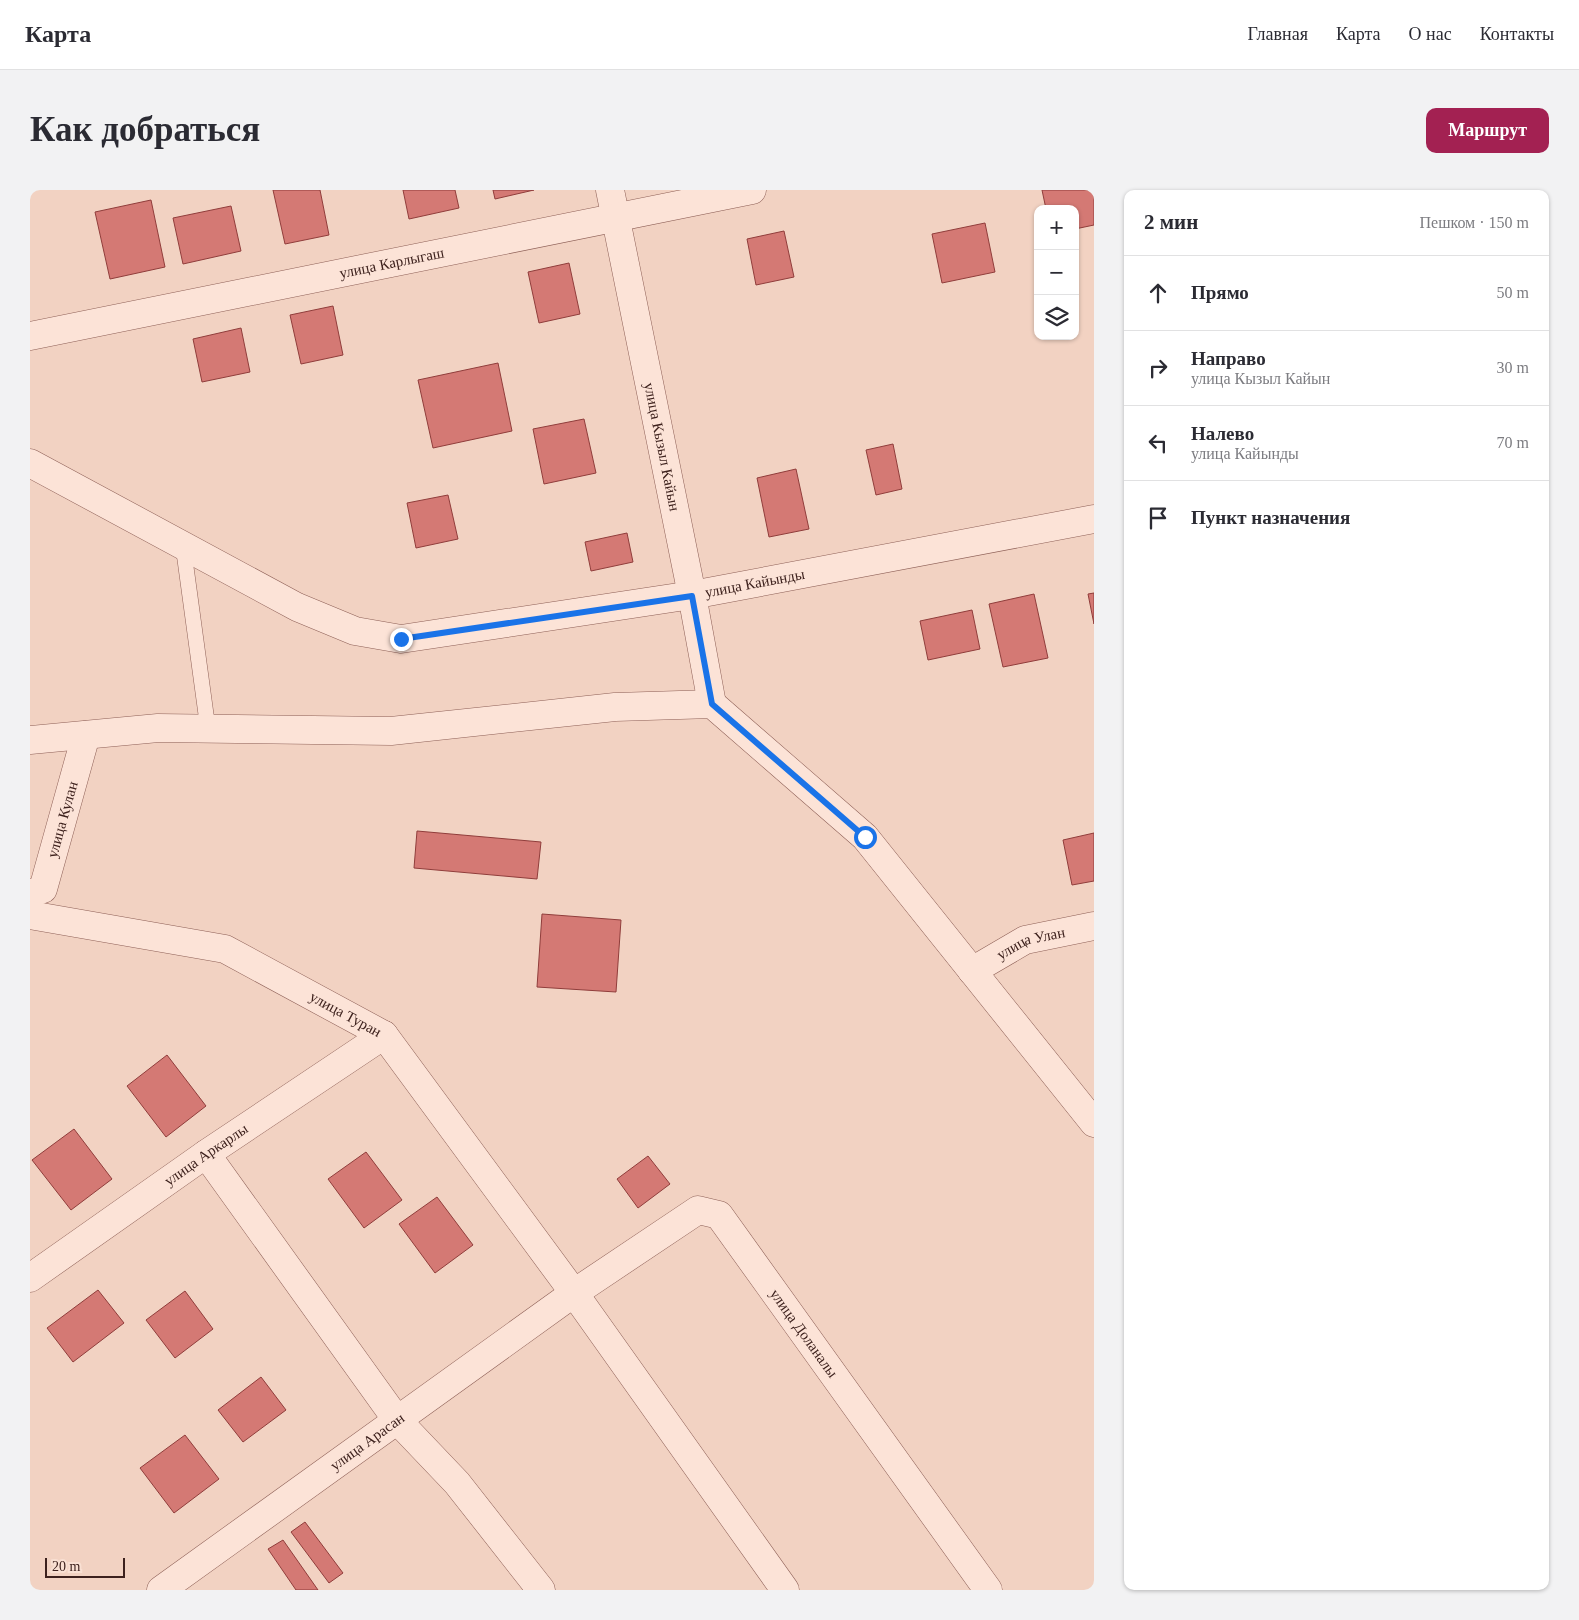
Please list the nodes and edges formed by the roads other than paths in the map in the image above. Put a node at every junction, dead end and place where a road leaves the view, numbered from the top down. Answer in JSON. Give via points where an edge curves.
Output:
{"nodes":[{"id":1,"x":610,"y":190,"type":"edge"},
{"id":2,"x":752,"y":190,"type":"edge"},
{"id":3,"x":615,"y":217,"type":"junction"},
{"id":4,"x":30,"y":336,"type":"edge"},
{"id":5,"x":30,"y":463,"type":"edge"},
{"id":6,"x":1094,"y":519,"type":"edge"},
{"id":7,"x":182,"y":545,"type":"junction"},
{"id":8,"x":692,"y":596,"type":"junction"},
{"id":9,"x":712,"y":704,"type":"junction"},
{"id":10,"x":208,"y":729,"type":"junction"},
{"id":11,"x":86,"y":735,"type":"junction"},
{"id":12,"x":30,"y":740,"type":"edge"},
{"id":13,"x":30,"y":894,"type":"edge"},
{"id":14,"x":30,"y":915,"type":"edge"},
{"id":15,"x":1094,"y":926,"type":"edge"},
{"id":16,"x":972,"y":971,"type":"junction"},
{"id":17,"x":384,"y":1035,"type":"junction"},
{"id":18,"x":1094,"y":1123,"type":"edge"},
{"id":19,"x":206,"y":1154,"type":"junction"},
{"id":20,"x":30,"y":1278,"type":"edge"},
{"id":21,"x":574,"y":1293,"type":"junction"},
{"id":22,"x":396,"y":1420,"type":"junction"},
{"id":23,"x":160,"y":1590,"type":"edge"},
{"id":24,"x":541,"y":1590,"type":"edge"},
{"id":25,"x":785,"y":1590,"type":"edge"},
{"id":26,"x":988,"y":1590,"type":"edge"}],
"edges":[{"from":1,"to":3,"type":"street","name":"улица Кызыл Кайын"},
{"from":2,"to":3,"type":"street","name":"улица Карлыгаш"},
{"from":3,"to":4,"type":"street","name":"улица Карлыгаш"},
{"from":3,"to":8,"type":"street","name":"улица Кызыл Кайын"},
{"from":5,"to":7,"type":"street","name":"улица Кайынды"},
{"from":6,"to":8,"type":"street","name":"улица Кайынды"},
{"from":7,"to":8,"type":"street","name":"улица Кайынды","via":[[298,606],[355,631],[401,639]]},
{"from":7,"to":10,"type":"lane"},
{"from":8,"to":9,"type":"street","name":"улица Кызыл Кайын"},
{"from":9,"to":10,"type":"street","via":[[615,707],[391,731]]},
{"from":9,"to":16,"type":"street","via":[[865,837]]},
{"from":10,"to":11,"type":"street","via":[[158,728]]},
{"from":11,"to":12,"type":"street"},
{"from":11,"to":13,"type":"street","name":"улица Кулан","via":[[44,889]]},
{"from":14,"to":17,"type":"street","name":"улица Туран","via":[[225,949]]},
{"from":15,"to":16,"type":"street","name":"улица Улан","via":[[1025,940]]},
{"from":16,"to":18,"type":"street"},
{"from":17,"to":19,"type":"street","name":"улица Аркарлы"},
{"from":17,"to":21,"type":"street","name":"улица Туран"},
{"from":19,"to":20,"type":"street","name":"улица Аркарлы"},
{"from":19,"to":22,"type":"street"},
{"from":21,"to":22,"type":"street","name":"улица Арасан"},
{"from":21,"to":25,"type":"street","name":"улица Туран"},
{"from":21,"to":26,"type":"street","name":"улица Доланалы","via":[[698,1210],[719,1215]]},
{"from":22,"to":23,"type":"street","name":"улица Арасан"},
{"from":22,"to":24,"type":"street","via":[[457,1482]]}]}
